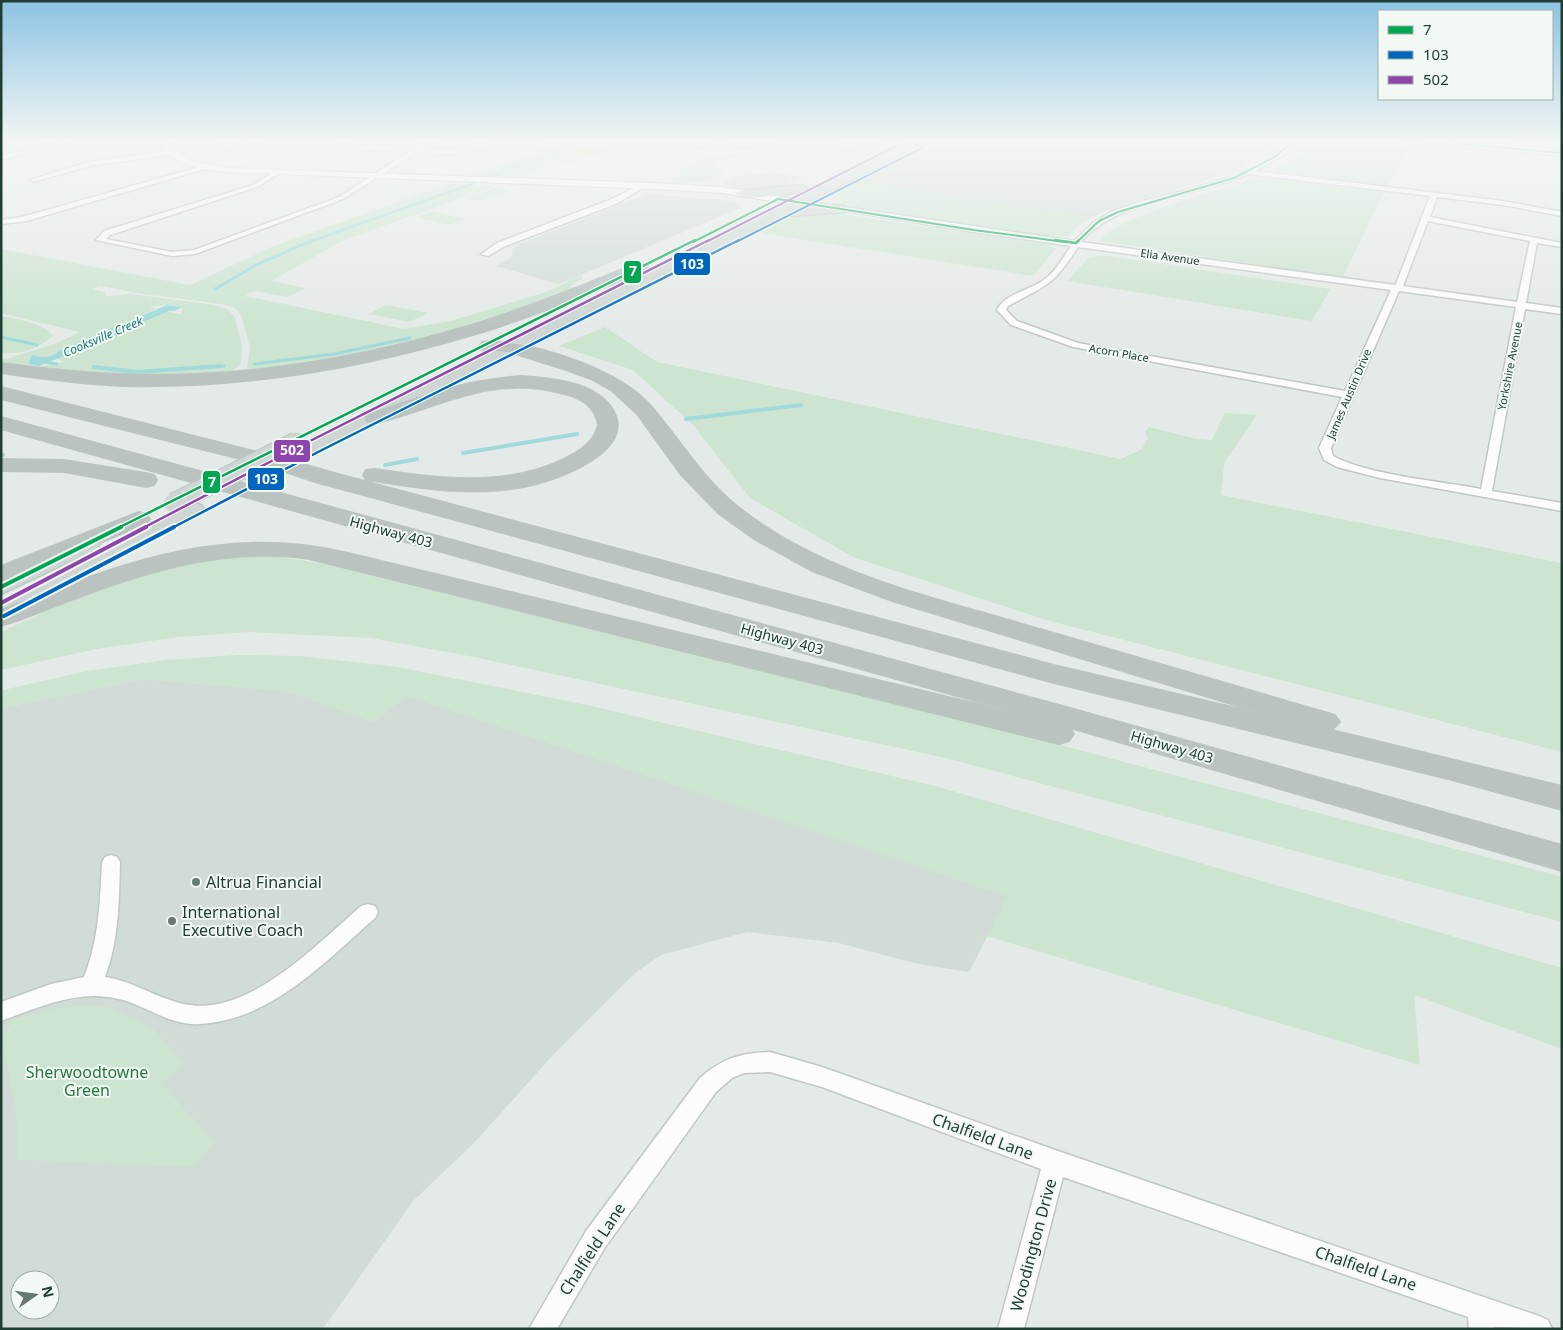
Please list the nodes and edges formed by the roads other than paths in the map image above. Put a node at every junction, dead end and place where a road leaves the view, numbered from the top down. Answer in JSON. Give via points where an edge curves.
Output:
{"nodes":[{"id":1,"x":76,"y":204,"type":"edge"},
{"id":2,"x":198,"y":204,"type":"edge"},
{"id":3,"x":326,"y":204,"type":"edge"},
{"id":4,"x":607,"y":204,"type":"edge"},
{"id":5,"x":768,"y":204,"type":"edge"},
{"id":6,"x":794,"y":204,"type":"edge"},
{"id":7,"x":811,"y":204,"type":"edge"},
{"id":8,"x":1144,"y":204,"type":"edge"},
{"id":9,"x":1432,"y":204,"type":"edge"},
{"id":10,"x":1509,"y":204,"type":"edge"},
{"id":11,"x":842,"y":209,"type":"junction"},
{"id":12,"x":774,"y":214,"type":"junction"},
{"id":13,"x":1562,"y":214,"type":"edge"},
{"id":14,"x":1427,"y":219,"type":"junction"},
{"id":15,"x":1,"y":222,"type":"edge"},
{"id":16,"x":1536,"y":239,"type":"junction"},
{"id":17,"x":1076,"y":243,"type":"junction"},
{"id":18,"x":1562,"y":245,"type":"edge"},
{"id":19,"x":485,"y":254,"type":"dead end"},
{"id":20,"x":641,"y":268,"type":"junction"},
{"id":21,"x":1397,"y":289,"type":"junction"},
{"id":22,"x":1521,"y":306,"type":"junction"},
{"id":23,"x":1562,"y":311,"type":"edge"},
{"id":24,"x":499,"y":346,"type":"junction"},
{"id":25,"x":1,"y":368,"type":"edge"},
{"id":26,"x":1,"y":393,"type":"edge"},
{"id":27,"x":1349,"y":395,"type":"junction"},
{"id":28,"x":374,"y":418,"type":"junction"},
{"id":29,"x":1,"y":423,"type":"edge"},
{"id":30,"x":271,"y":461,"type":"junction"},
{"id":31,"x":1,"y":465,"type":"edge"},
{"id":32,"x":1486,"y":493,"type":"junction"},
{"id":33,"x":278,"y":500,"type":"junction"},
{"id":34,"x":184,"y":506,"type":"junction"},
{"id":35,"x":1562,"y":507,"type":"edge"},
{"id":36,"x":139,"y":519,"type":"junction"},
{"id":37,"x":1,"y":575,"type":"edge"},
{"id":38,"x":1,"y":588,"type":"edge"},
{"id":39,"x":1,"y":610,"type":"edge"},
{"id":40,"x":1,"y":618,"type":"edge"},
{"id":41,"x":1448,"y":768,"type":"junction"},
{"id":42,"x":1312,"y":786,"type":"junction"},
{"id":43,"x":1562,"y":798,"type":"edge"},
{"id":44,"x":1562,"y":858,"type":"edge"},
{"id":45,"x":111,"y":862,"type":"dead end"},
{"id":46,"x":368,"y":912,"type":"dead end"},
{"id":47,"x":91,"y":986,"type":"junction"},
{"id":48,"x":1,"y":1012,"type":"edge"},
{"id":49,"x":1055,"y":1162,"type":"junction"},
{"id":50,"x":1481,"y":1318,"type":"edge"},
{"id":51,"x":542,"y":1329,"type":"edge"},
{"id":52,"x":1011,"y":1329,"type":"edge"},
{"id":53,"x":1539,"y":1329,"type":"edge"}],
"edges":[{"from":1,"to":15,"type":"street"},
{"from":2,"to":3,"type":"street","via":[[107,233],[100,240],[172,254],[188,254]]},
{"from":4,"to":19,"type":"street","via":[[500,245]]},
{"from":5,"to":20,"type":"main road"},
{"from":6,"to":12,"type":"main road"},
{"from":7,"to":11,"type":"street","name":"Elia Avenue"},
{"from":8,"to":17,"type":"street","via":[[1099,222]]},
{"from":9,"to":14,"type":"street","name":"James Austin Drive"},
{"from":10,"to":13,"type":"street"},
{"from":11,"to":12,"type":"main road"},
{"from":11,"to":17,"type":"street","name":"Elia Avenue"},
{"from":12,"to":24,"type":"main road"},
{"from":14,"to":16,"type":"street"},
{"from":14,"to":21,"type":"street","name":"James Austin Drive"},
{"from":16,"to":18,"type":"street"},
{"from":16,"to":22,"type":"street","name":"Yorkshire Avenue"},
{"from":17,"to":21,"type":"street","name":"Elia Avenue"},
{"from":17,"to":27,"type":"street","name":"Acorn Place","via":[[1049,281],[1004,304],[1002,313],[1032,331],[1076,345]]},
{"from":20,"to":24,"type":"main road"},
{"from":20,"to":25,"type":"highway","via":[[477,328],[369,357],[308,369],[210,380],[144,382],[80,379]]},
{"from":21,"to":22,"type":"street","name":"Elia Avenue"},
{"from":21,"to":27,"type":"street","name":"James Austin Drive"},
{"from":22,"to":23,"type":"street","name":"Elia Avenue"},
{"from":22,"to":32,"type":"street","name":"Yorkshire Avenue"},
{"from":24,"to":28,"type":"main road"},
{"from":24,"to":34,"type":"main road","bridge":true,"via":[[296,442]]},
{"from":24,"to":41,"type":"highway","via":[[586,371],[619,387],[644,410],[687,468],[727,509],[762,534],[821,566],[910,599],[1390,739]]},
{"from":26,"to":30,"type":"highway"},
{"from":27,"to":32,"type":"street","name":"James Austin Drive","via":[[1325,448],[1328,458],[1341,465],[1380,474]]},
{"from":28,"to":30,"type":"highway","via":[[465,388],[524,382],[553,385],[584,394],[602,407],[608,425],[597,446],[574,462],[544,475],[502,483],[436,484]]},
{"from":28,"to":34,"type":"main road"},
{"from":29,"to":33,"type":"highway","name":"Highway 403"},
{"from":30,"to":41,"type":"highway","via":[[1045,671]]},
{"from":31,"to":33,"type":"highway","via":[[64,466],[240,499]]},
{"from":32,"to":35,"type":"street","name":"James Austin Drive"},
{"from":33,"to":42,"type":"highway","name":"Highway 403"},
{"from":34,"to":36,"type":"main road"},
{"from":34,"to":39,"type":"main road"},
{"from":36,"to":37,"type":"highway"},
{"from":36,"to":38,"type":"main road"},
{"from":40,"to":42,"type":"highway","via":[[117,575],[183,557],[253,549],[313,553],[1025,726],[1209,774]]},
{"from":41,"to":43,"type":"highway"},
{"from":42,"to":44,"type":"highway","name":"Highway 403"},
{"from":45,"to":47,"type":"street","via":[[109,923],[102,961]]},
{"from":46,"to":47,"type":"street","via":[[267,994],[222,1012],[199,1015],[176,1011],[121,990]]},
{"from":47,"to":48,"type":"street","via":[[31,999]]},
{"from":49,"to":50,"type":"street","name":"Chalfield Lane"},
{"from":49,"to":51,"type":"street","name":"Chalfield Lane","via":[[822,1077],[770,1062],[744,1063],[724,1071],[708,1085],[595,1240]]},
{"from":49,"to":52,"type":"street","name":"Woodington Drive"},
{"from":50,"to":53,"type":"street","name":"Chalfield Lane"}]}
